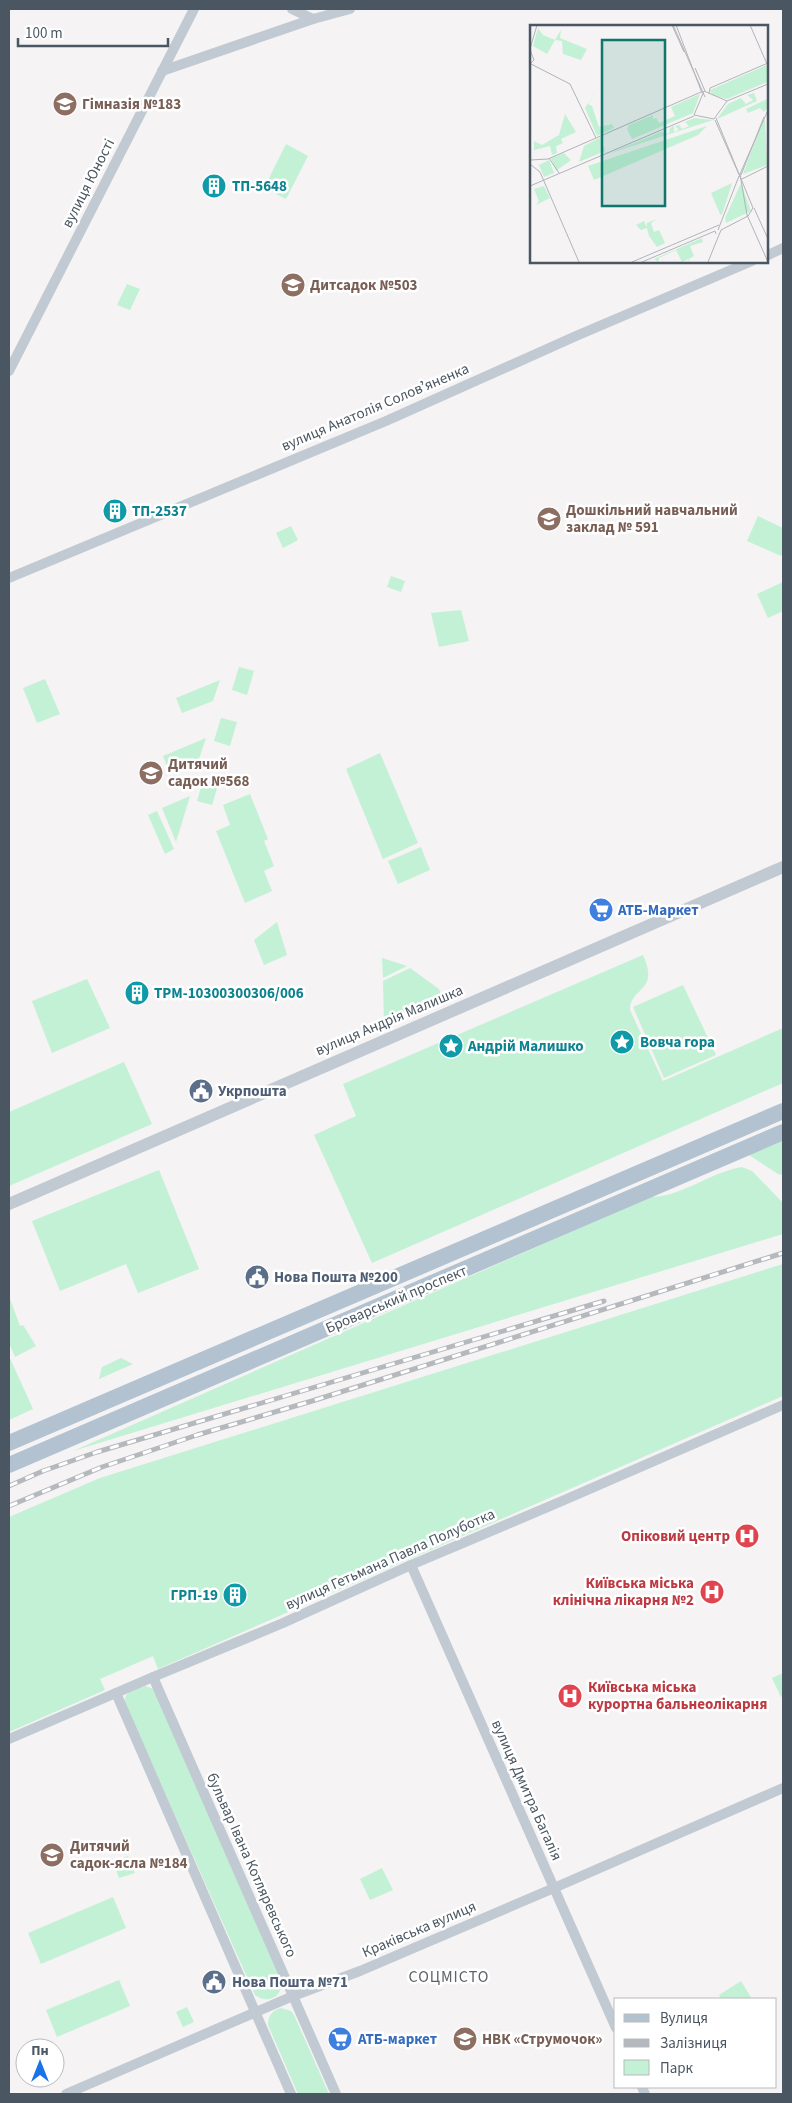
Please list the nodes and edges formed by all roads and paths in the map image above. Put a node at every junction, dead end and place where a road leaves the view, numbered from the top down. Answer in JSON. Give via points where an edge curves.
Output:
{"nodes":[{"id":1,"x":194,"y":9,"type":"edge"},
{"id":2,"x":292,"y":9,"type":"edge"},
{"id":3,"x":350,"y":9,"type":"edge"},
{"id":4,"x":313,"y":19,"type":"junction"},
{"id":5,"x":162,"y":71,"type":"junction"},
{"id":6,"x":783,"y":248,"type":"edge"},
{"id":7,"x":767,"y":256,"type":"edge"},
{"id":8,"x":750,"y":262,"type":"edge"},
{"id":9,"x":9,"y":371,"type":"edge"},
{"id":10,"x":9,"y":578,"type":"edge"},
{"id":11,"x":783,"y":867,"type":"edge"},
{"id":12,"x":783,"y":1111,"type":"edge"},
{"id":13,"x":783,"y":1132,"type":"edge"},
{"id":14,"x":9,"y":1204,"type":"edge"},
{"id":15,"x":783,"y":1404,"type":"edge"},
{"id":16,"x":9,"y":1443,"type":"edge"},
{"id":17,"x":9,"y":1465,"type":"edge"},
{"id":18,"x":411,"y":1565,"type":"junction"},
{"id":19,"x":153,"y":1677,"type":"junction"},
{"id":20,"x":116,"y":1694,"type":"junction"},
{"id":21,"x":9,"y":1739,"type":"edge"},
{"id":22,"x":783,"y":1788,"type":"edge"},
{"id":23,"x":554,"y":1888,"type":"junction"},
{"id":24,"x":293,"y":1996,"type":"junction"},
{"id":25,"x":256,"y":2012,"type":"junction"},
{"id":26,"x":614,"y":2023,"type":"edge"},
{"id":27,"x":66,"y":2094,"type":"edge"},
{"id":28,"x":292,"y":2094,"type":"edge"},
{"id":29,"x":336,"y":2094,"type":"edge"}],
"edges":[{"from":1,"to":5,"type":"street","name":"вулиця Юності"},
{"from":2,"to":4,"type":"street"},
{"from":3,"to":4,"type":"street"},
{"from":4,"to":5,"type":"street"},
{"from":5,"to":9,"type":"street","name":"вулиця Юності"},
{"from":6,"to":7,"type":"street"},
{"from":8,"to":10,"type":"street","name":"вулиця Анатолія Соловʼяненка","via":[[386,421]]},
{"from":11,"to":14,"type":"street","name":"вулиця Андрія Малишка"},
{"from":12,"to":16,"type":"main road","name":"Броварський проспект"},
{"from":13,"to":17,"type":"main road","name":"Броварський проспект"},
{"from":15,"to":18,"type":"street","name":"вулиця Гетьмана Павла Полуботка"},
{"from":18,"to":19,"type":"street","name":"вулиця Гетьмана Павла Полуботка"},
{"from":18,"to":23,"type":"street","name":"вулиця Дмитра Багалія"},
{"from":19,"to":20,"type":"street","name":"вулиця Гетьмана Павла Полуботка"},
{"from":19,"to":24,"type":"street","name":"бульвар Івана Котляревського"},
{"from":20,"to":21,"type":"street","name":"вулиця Гетьмана Павла Полуботка"},
{"from":20,"to":25,"type":"street"},
{"from":22,"to":23,"type":"street","name":"Краківська вулиця"},
{"from":23,"to":24,"type":"street","name":"Краківська вулиця","via":[[360,1971]]},
{"from":23,"to":26,"type":"street","name":"вулиця Дмитра Багалія"},
{"from":24,"to":25,"type":"street","name":"Краківська вулиця"},
{"from":24,"to":29,"type":"street","name":"бульвар Івана Котляревського"},
{"from":25,"to":27,"type":"street","name":"Краківська вулиця"},
{"from":25,"to":28,"type":"street"}]}
